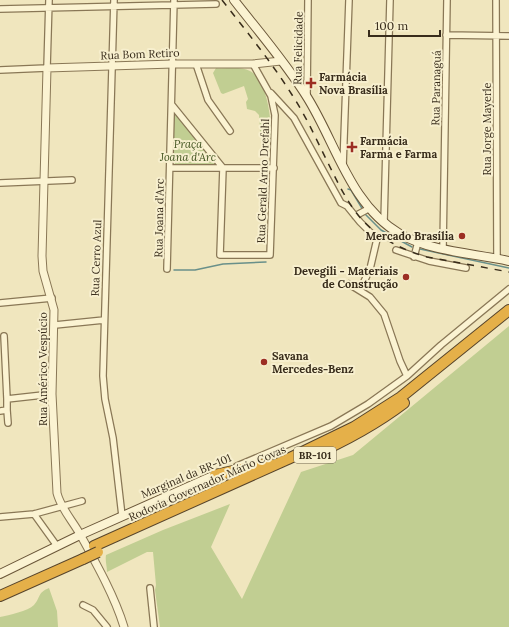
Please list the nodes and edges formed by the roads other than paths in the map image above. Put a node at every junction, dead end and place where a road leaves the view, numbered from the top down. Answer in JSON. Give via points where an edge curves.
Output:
{"nodes":[{"id":1,"x":49,"y":0,"type":"edge"},
{"id":2,"x":235,"y":0,"type":"edge"},
{"id":3,"x":308,"y":0,"type":"edge"},
{"id":4,"x":349,"y":0,"type":"edge"},
{"id":5,"x":390,"y":0,"type":"edge"},
{"id":6,"x":447,"y":0,"type":"edge"},
{"id":7,"x":496,"y":0,"type":"edge"},
{"id":8,"x":174,"y":2,"type":"edge"},
{"id":9,"x":114,"y":3,"type":"edge"},
{"id":10,"x":216,"y":4,"type":"dead end"},
{"id":11,"x":49,"y":8,"type":"junction"},
{"id":12,"x":0,"y":9,"type":"edge"},
{"id":13,"x":446,"y":35,"type":"junction"},
{"id":14,"x":496,"y":36,"type":"junction"},
{"id":15,"x":509,"y":36,"type":"edge"},
{"id":16,"x":281,"y":61,"type":"junction"},
{"id":17,"x":173,"y":64,"type":"junction"},
{"id":18,"x":196,"y":64,"type":"junction"},
{"id":19,"x":253,"y":64,"type":"junction"},
{"id":20,"x":112,"y":66,"type":"junction"},
{"id":21,"x":47,"y":68,"type":"junction"},
{"id":22,"x":0,"y":70,"type":"edge"},
{"id":23,"x":268,"y":89,"type":"junction"},
{"id":24,"x":306,"y":96,"type":"junction"},
{"id":25,"x":172,"y":104,"type":"junction"},
{"id":26,"x":288,"y":110,"type":"junction"},
{"id":27,"x":275,"y":116,"type":"junction"},
{"id":28,"x":230,"y":131,"type":"dead end"},
{"id":29,"x":344,"y":166,"type":"junction"},
{"id":30,"x":170,"y":168,"type":"junction"},
{"id":31,"x":223,"y":168,"type":"junction"},
{"id":32,"x":274,"y":168,"type":"junction"},
{"id":33,"x":72,"y":180,"type":"dead end"},
{"id":34,"x":44,"y":181,"type":"junction"},
{"id":35,"x":0,"y":183,"type":"edge"},
{"id":36,"x":370,"y":208,"type":"junction"},
{"id":37,"x":356,"y":216,"type":"junction"},
{"id":38,"x":384,"y":222,"type":"junction"},
{"id":39,"x":418,"y":242,"type":"junction"},
{"id":40,"x":443,"y":248,"type":"junction"},
{"id":41,"x":396,"y":250,"type":"dead end"},
{"id":42,"x":414,"y":257,"type":"junction"},
{"id":43,"x":497,"y":258,"type":"junction"},
{"id":44,"x":509,"y":261,"type":"edge"},
{"id":45,"x":466,"y":268,"type":"dead end"},
{"id":46,"x":168,"y":269,"type":"dead end"},
{"id":47,"x":349,"y":284,"type":"dead end"},
{"id":48,"x":509,"y":289,"type":"edge"},
{"id":49,"x":360,"y":290,"type":"junction"},
{"id":50,"x":52,"y":298,"type":"junction"},
{"id":51,"x":0,"y":303,"type":"edge"},
{"id":52,"x":509,"y":310,"type":"edge"},
{"id":53,"x":509,"y":318,"type":"edge"},
{"id":54,"x":104,"y":320,"type":"junction"},
{"id":55,"x":55,"y":325,"type":"junction"},
{"id":56,"x":4,"y":336,"type":"dead end"},
{"id":57,"x":407,"y":376,"type":"junction"},
{"id":58,"x":52,"y":394,"type":"junction"},
{"id":59,"x":7,"y":399,"type":"junction"},
{"id":60,"x":8,"y":410,"type":"junction"},
{"id":61,"x":0,"y":411,"type":"edge"},
{"id":62,"x":8,"y":423,"type":"dead end"},
{"id":63,"x":288,"y":459,"type":"junction"},
{"id":64,"x":215,"y":475,"type":"junction"},
{"id":65,"x":82,"y":500,"type":"dead end"},
{"id":66,"x":62,"y":506,"type":"junction"},
{"id":67,"x":34,"y":514,"type":"junction"},
{"id":68,"x":122,"y":516,"type":"junction"},
{"id":69,"x":0,"y":517,"type":"edge"},
{"id":70,"x":80,"y":535,"type":"junction"},
{"id":71,"x":57,"y":546,"type":"junction"},
{"id":72,"x":96,"y":549,"type":"junction"},
{"id":73,"x":81,"y":556,"type":"junction"},
{"id":74,"x":0,"y":574,"type":"edge"},
{"id":75,"x":150,"y":588,"type":"dead end"},
{"id":76,"x":0,"y":589,"type":"edge"},
{"id":77,"x":0,"y":596,"type":"edge"},
{"id":78,"x":83,"y":605,"type":"dead end"},
{"id":79,"x":107,"y":627,"type":"edge"},
{"id":80,"x":124,"y":627,"type":"edge"},
{"id":81,"x":154,"y":627,"type":"edge"}],
"edges":[{"from":1,"to":11,"type":"street","name":"Rua Américo Vespúcio"},
{"from":2,"to":16,"type":"main road"},
{"from":3,"to":24,"type":"street","name":"Rua Felicidade"},
{"from":4,"to":29,"type":"street"},
{"from":5,"to":38,"type":"street"},
{"from":6,"to":13,"type":"street","name":"Rua Paranaguá"},
{"from":7,"to":14,"type":"street","name":"Rua Jorge Mayerle"},
{"from":8,"to":9,"type":"street"},
{"from":8,"to":10,"type":"street"},
{"from":8,"to":17,"type":"street","name":"Rua Joana d'Arc"},
{"from":9,"to":11,"type":"street"},
{"from":9,"to":20,"type":"street","name":"Rua Cerro Azul"},
{"from":11,"to":12,"type":"street"},
{"from":11,"to":21,"type":"street","name":"Rua Américo Vespúcio"},
{"from":13,"to":14,"type":"street"},
{"from":13,"to":40,"type":"street","name":"Rua Paranaguá"},
{"from":14,"to":15,"type":"street"},
{"from":14,"to":43,"type":"street","name":"Rua Jorge Mayerle"},
{"from":16,"to":19,"type":"street","name":"Rua Bom Retiro"},
{"from":16,"to":24,"type":"main road"},
{"from":17,"to":18,"type":"street","name":"Rua Bom Retiro"},
{"from":17,"to":20,"type":"street","name":"Rua Bom Retiro"},
{"from":17,"to":25,"type":"street","name":"Rua Joana d'Arc"},
{"from":18,"to":19,"type":"street","name":"Rua Bom Retiro"},
{"from":18,"to":28,"type":"street","via":[[208,100]]},
{"from":19,"to":23,"type":"street","name":"Rua Gerald Arno Drefahl"},
{"from":20,"to":21,"type":"street","name":"Rua Bom Retiro"},
{"from":20,"to":54,"type":"street","name":"Rua Cerro Azul"},
{"from":21,"to":22,"type":"street","name":"Rua Bom Retiro"},
{"from":21,"to":34,"type":"street","name":"Rua Américo Vespúcio"},
{"from":23,"to":26,"type":"street"},
{"from":23,"to":27,"type":"street","name":"Rua Gerald Arno Drefahl"},
{"from":24,"to":29,"type":"main road"},
{"from":25,"to":30,"type":"street","name":"Rua Joana d'Arc"},
{"from":25,"to":31,"type":"street"},
{"from":26,"to":27,"type":"street"},
{"from":26,"to":37,"type":"street","via":[[341,204],[347,206]]},
{"from":27,"to":32,"type":"street","name":"Rua Gerald Arno Drefahl"},
{"from":29,"to":36,"type":"main road","via":[[354,187]]},
{"from":30,"to":31,"type":"street"},
{"from":30,"to":46,"type":"street","name":"Rua Joana d'Arc"},
{"from":31,"to":32,"type":"street"},
{"from":31,"to":32,"type":"street","name":"Rua Gerald Arno Drefahl","via":[[220,255],[270,255]]},
{"from":33,"to":34,"type":"street"},
{"from":34,"to":35,"type":"street"},
{"from":34,"to":50,"type":"street","name":"Rua Américo Vespúcio","via":[[42,264]]},
{"from":36,"to":37,"type":"street"},
{"from":36,"to":38,"type":"main road"},
{"from":37,"to":49,"type":"street","via":[[377,239],[370,269]]},
{"from":38,"to":39,"type":"main road","via":[[400,234]]},
{"from":39,"to":40,"type":"main road"},
{"from":39,"to":42,"type":"street"},
{"from":40,"to":43,"type":"main road"},
{"from":41,"to":42,"type":"street"},
{"from":42,"to":45,"type":"street"},
{"from":43,"to":44,"type":"main road"},
{"from":47,"to":49,"type":"street"},
{"from":48,"to":57,"type":"street","name":"Marginal da BR-101"},
{"from":49,"to":57,"type":"street","via":[[374,301],[384,314]]},
{"from":50,"to":51,"type":"street"},
{"from":50,"to":55,"type":"street","name":"Rua Américo Vespúcio"},
{"from":52,"to":63,"type":"highway","name":"Rodovia Governador Mário Covas","number":"BR-101","via":[[386,408],[343,433]]},
{"from":53,"to":72,"type":"highway","name":"Rodovia Governador Mário Covas","number":"BR-101","via":[[400,406],[348,439]]},
{"from":54,"to":55,"type":"street"},
{"from":54,"to":68,"type":"street","name":"Rua Cerro Azul","via":[[105,399],[113,438]]},
{"from":55,"to":58,"type":"street","name":"Rua Américo Vespúcio"},
{"from":56,"to":59,"type":"street"},
{"from":57,"to":64,"type":"street","name":"Marginal da BR-101","via":[[331,426]]},
{"from":58,"to":59,"type":"street"},
{"from":58,"to":66,"type":"street","name":"Rua Américo Vespúcio","via":[[57,493]]},
{"from":59,"to":60,"type":"street"},
{"from":60,"to":61,"type":"street"},
{"from":60,"to":62,"type":"street"},
{"from":63,"to":64,"type":"highway"},
{"from":63,"to":72,"type":"highway","name":"Rodovia Governador Mário Covas","number":"BR-101"},
{"from":64,"to":68,"type":"main road","name":"Marginal da BR-101"},
{"from":65,"to":66,"type":"street"},
{"from":66,"to":67,"type":"street"},
{"from":66,"to":70,"type":"street","name":"Rua Américo Vespúcio"},
{"from":67,"to":69,"type":"street"},
{"from":67,"to":71,"type":"street"},
{"from":68,"to":70,"type":"main road","name":"Marginal da BR-101"},
{"from":70,"to":71,"type":"main road","name":"Marginal da BR-101"},
{"from":70,"to":80,"type":"street","name":"Rua Américo Vespúcio","via":[[117,606]]},
{"from":71,"to":74,"type":"main road","name":"Marginal da BR-101"},
{"from":72,"to":73,"type":"highway","name":"Rodovia Governador Mário Covas","number":"BR-101","bridge":true},
{"from":73,"to":76,"type":"highway","name":"Rodovia Governador Mário Covas","number":"BR-101"},
{"from":73,"to":77,"type":"highway","name":"Rodovia Governador Mário Covas","number":"BR-101"},
{"from":75,"to":81,"type":"street"},
{"from":78,"to":79,"type":"street","via":[[93,610]]}]}
